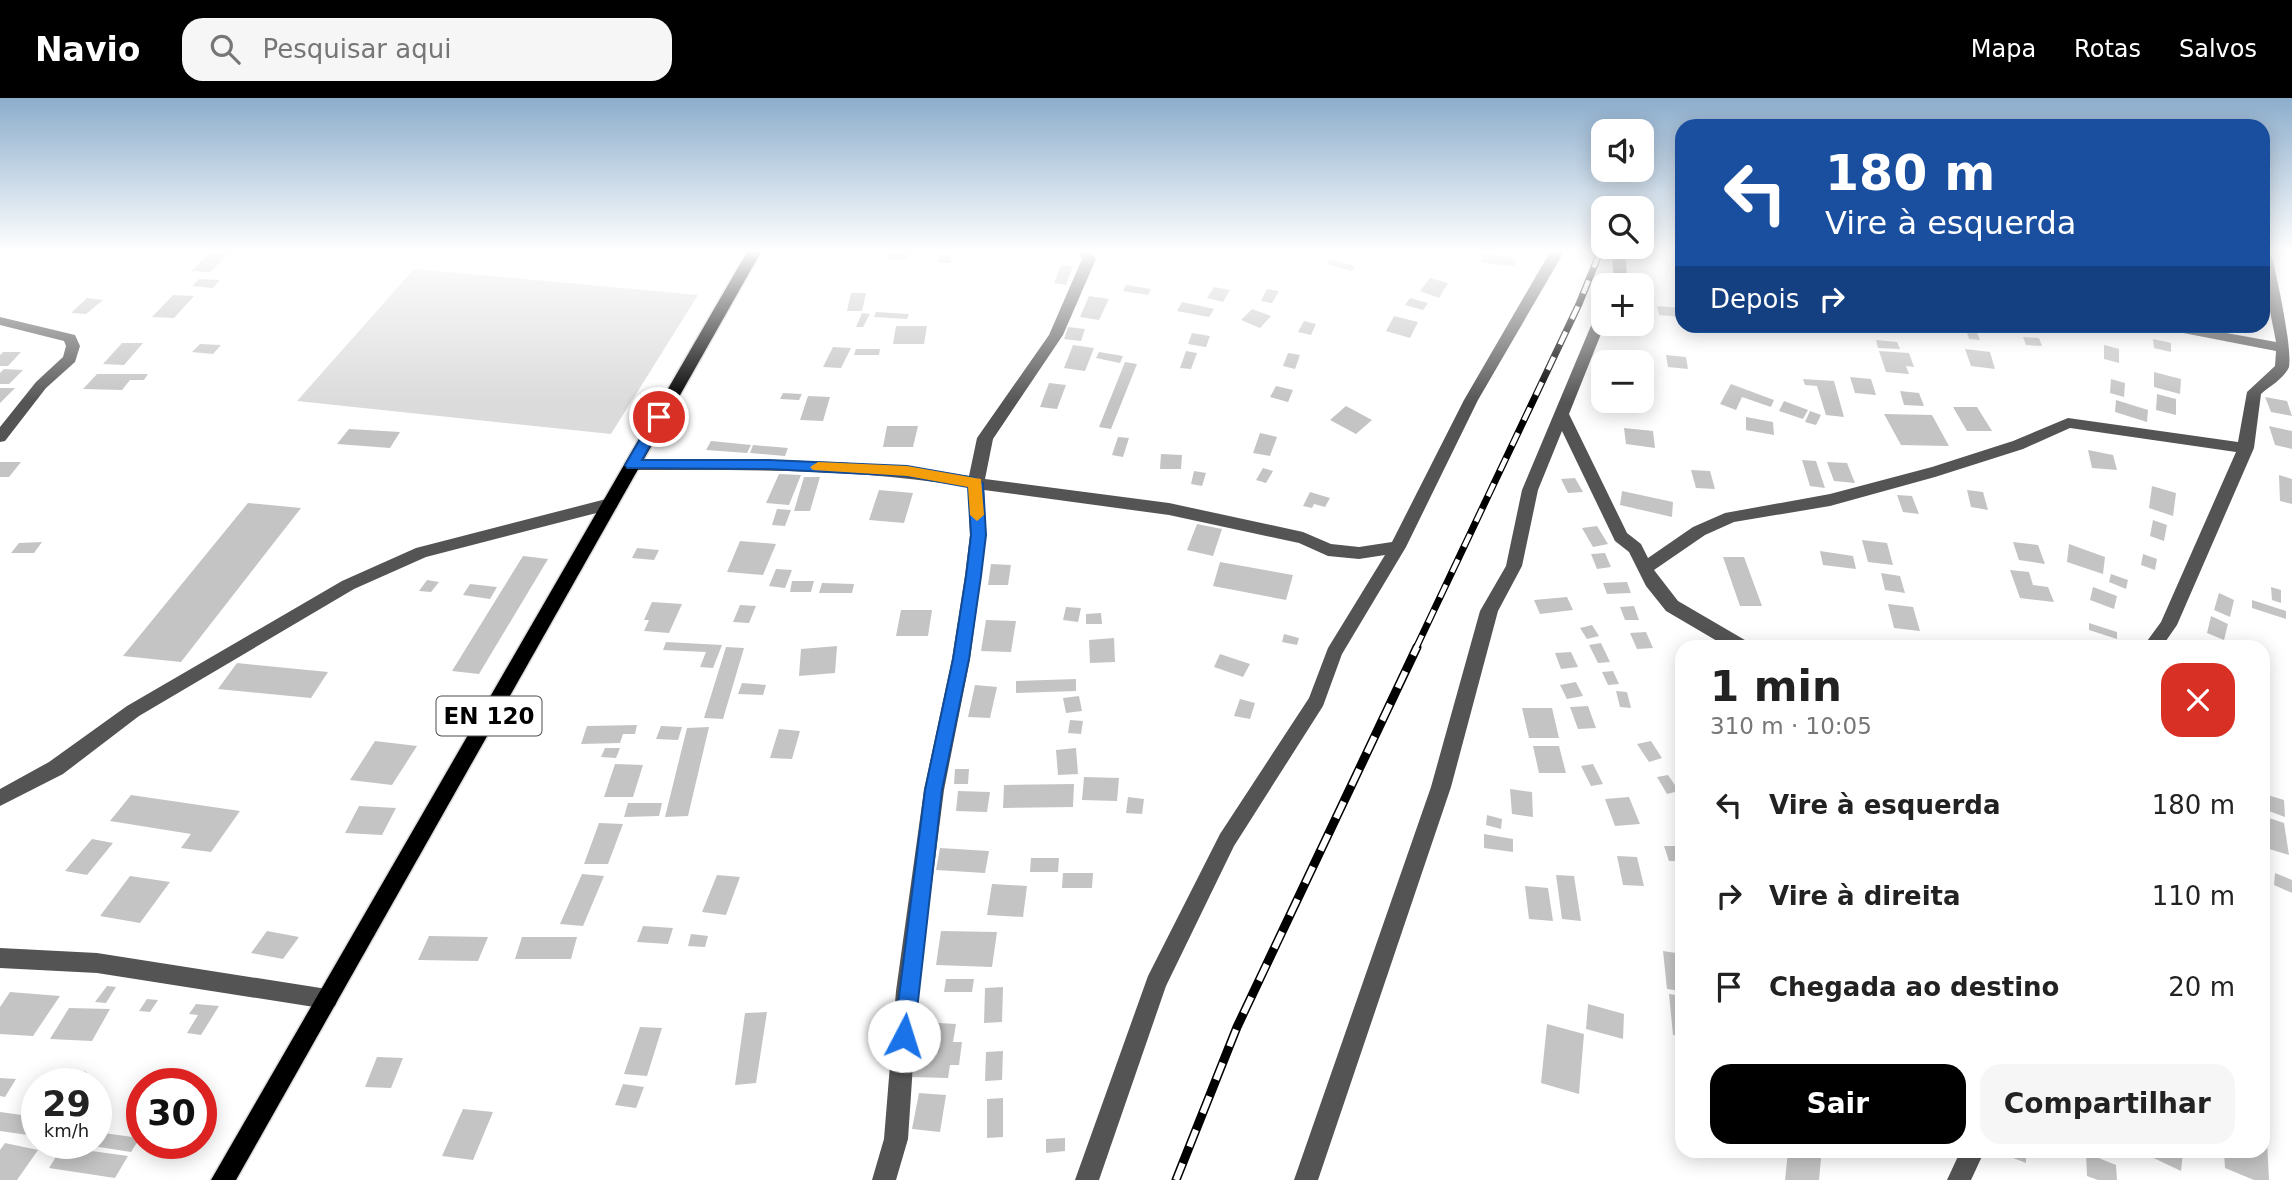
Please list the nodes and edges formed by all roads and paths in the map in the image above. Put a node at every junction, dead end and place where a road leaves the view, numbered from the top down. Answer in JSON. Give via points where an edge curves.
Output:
{"nodes":[{"id":1,"x":725,"y":302,"type":"edge"},
{"id":2,"x":1071,"y":302,"type":"edge"},
{"id":3,"x":1527,"y":302,"type":"edge"},
{"id":4,"x":2273,"y":302,"type":"edge"},
{"id":5,"x":0,"y":321,"type":"edge"},
{"id":6,"x":2203,"y":333,"type":"edge"},
{"id":7,"x":1593,"y":336,"type":"edge"},
{"id":8,"x":2289,"y":350,"type":"edge"},
{"id":9,"x":1562,"y":415,"type":"junction"},
{"id":10,"x":0,"y":437,"type":"edge"},
{"id":11,"x":2246,"y":448,"type":"junction"},
{"id":12,"x":632,"y":465,"type":"junction"},
{"id":13,"x":975,"y":483,"type":"junction"},
{"id":14,"x":610,"y":504,"type":"junction"},
{"id":15,"x":1398,"y":547,"type":"junction"},
{"id":16,"x":1645,"y":568,"type":"junction"},
{"id":17,"x":1730,"y":640,"type":"edge"},
{"id":18,"x":2157,"y":640,"type":"edge"},
{"id":19,"x":0,"y":798,"type":"edge"},
{"id":20,"x":0,"y":958,"type":"edge"},
{"id":21,"x":327,"y":999,"type":"junction"},
{"id":22,"x":1969,"y":1158,"type":"edge"},
{"id":23,"x":223,"y":1180,"type":"edge"},
{"id":24,"x":884,"y":1180,"type":"edge"},
{"id":25,"x":1087,"y":1180,"type":"edge"},
{"id":26,"x":1306,"y":1180,"type":"edge"},
{"id":27,"x":1959,"y":1180,"type":"edge"}],
"edges":[{"from":1,"to":12,"type":"main road","number":"EN 120"},
{"from":2,"to":13,"type":"street","via":[[1056,335],[985,438]]},
{"from":3,"to":15,"type":"street","via":[[1471,400]]},
{"from":4,"to":8,"type":"street"},
{"from":5,"to":10,"type":"street","via":[[70,338],[73,345],[70,359],[41,385]]},
{"from":6,"to":8,"type":"street"},
{"from":7,"to":9,"type":"street"},
{"from":8,"to":11,"type":"street","via":[[2283,367],[2254,392]]},
{"from":9,"to":16,"type":"street","via":[[1595,490]]},
{"from":9,"to":26,"type":"street","via":[[1530,490],[1514,566],[1489,611],[1441,787]]},
{"from":11,"to":16,"type":"street","via":[[2068,423],[1935,472],[1830,500],[1731,517],[1699,531]]},
{"from":11,"to":18,"type":"street","via":[[2168,625]]},
{"from":12,"to":13,"type":"street","via":[[769,464],[907,471]]},
{"from":12,"to":14,"type":"main road","number":"EN 120"},
{"from":13,"to":15,"type":"street","via":[[1169,509],[1303,538],[1328,550],[1359,553]]},
{"from":13,"to":24,"type":"street","via":[[978,535],[974,576],[934,790],[907,990],[896,1139]]},
{"from":14,"to":19,"type":"street","via":[[422,552],[348,585],[133,711],[56,768]]},
{"from":14,"to":21,"type":"main road","number":"EN 120"},
{"from":15,"to":25,"type":"street","via":[[1334,653],[1317,701],[1227,840],[1156,983]]},
{"from":16,"to":17,"type":"street","via":[[1672,606]]},
{"from":20,"to":21,"type":"street","via":[[97,963]]},
{"from":21,"to":23,"type":"main road","number":"EN 120"},
{"from":22,"to":27,"type":"street"}]}
